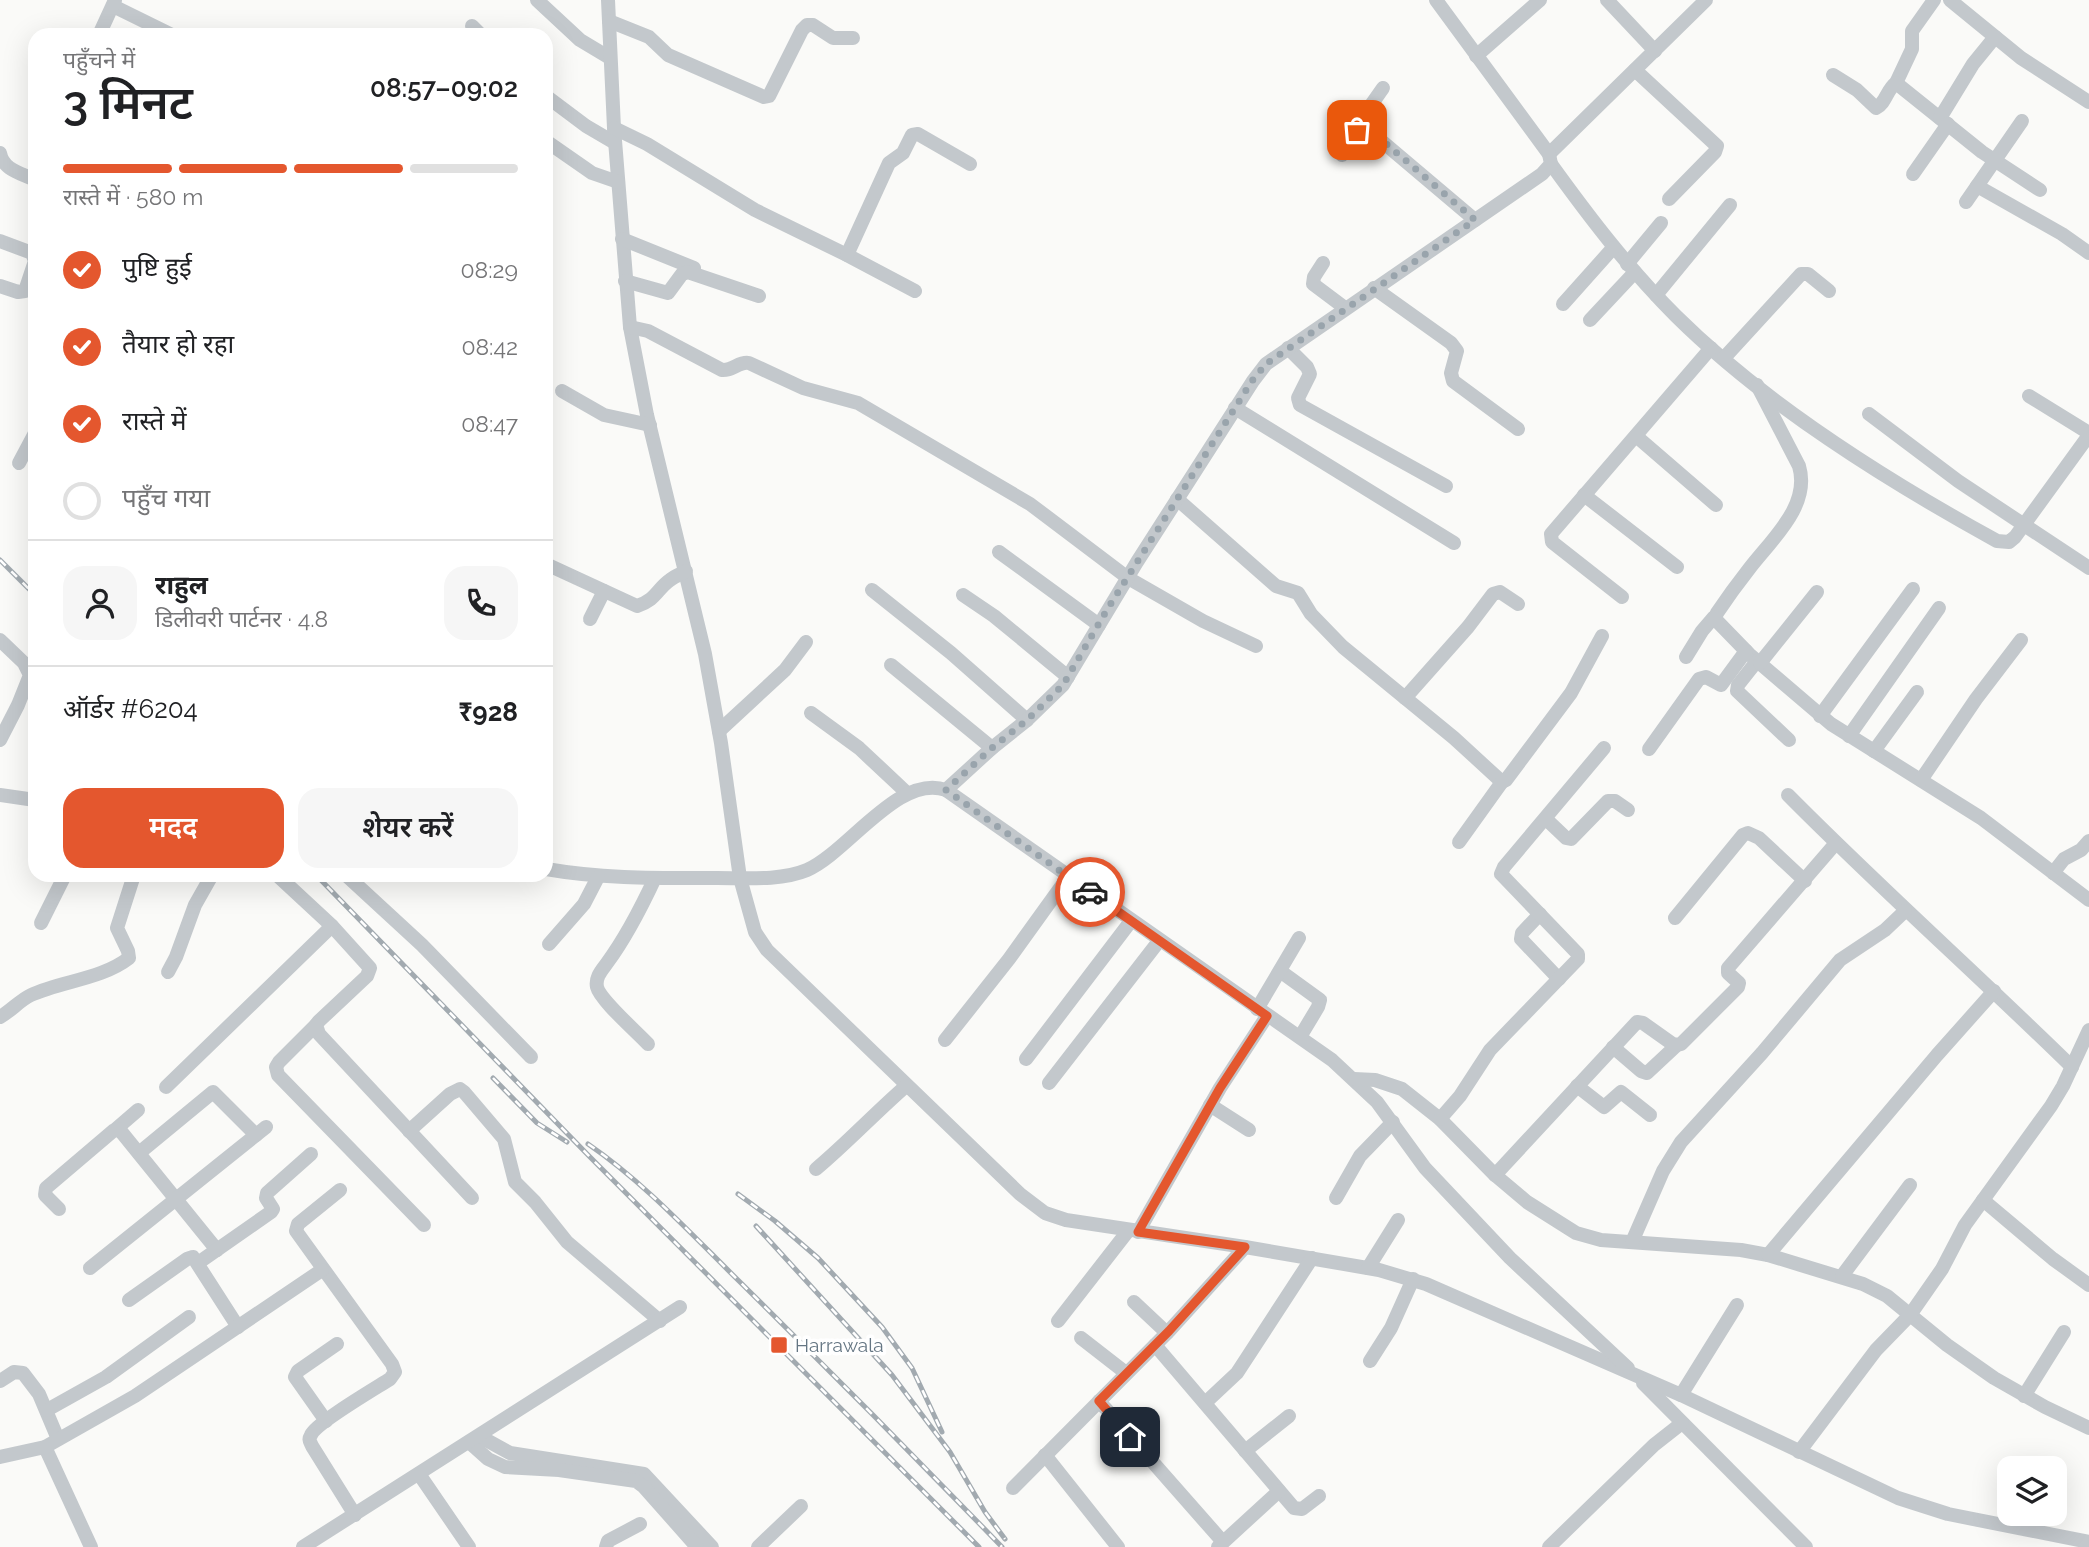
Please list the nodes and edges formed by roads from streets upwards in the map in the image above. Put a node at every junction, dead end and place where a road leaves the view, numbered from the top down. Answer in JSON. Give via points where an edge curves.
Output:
{"nodes":[{"id":1,"x":537,"y":0,"type":"edge"},
{"id":2,"x":608,"y":0,"type":"edge"},
{"id":3,"x":1436,"y":0,"type":"edge"},
{"id":4,"x":1540,"y":0,"type":"edge"},
{"id":5,"x":1607,"y":0,"type":"edge"},
{"id":6,"x":1706,"y":0,"type":"edge"},
{"id":7,"x":1934,"y":0,"type":"edge"},
{"id":8,"x":1950,"y":0,"type":"edge"},
{"id":9,"x":114,"y":3,"type":"edge"},
{"id":10,"x":609,"y":20,"type":"junction"},
{"id":11,"x":102,"y":28,"type":"edge"},
{"id":12,"x":159,"y":28,"type":"edge"},
{"id":13,"x":1995,"y":37,"type":"junction"},
{"id":14,"x":853,"y":38,"type":"dead end"},
{"id":15,"x":1655,"y":51,"type":"junction"},
{"id":16,"x":1476,"y":56,"type":"junction"},
{"id":17,"x":610,"y":58,"type":"junction"},
{"id":18,"x":1635,"y":70,"type":"junction"},
{"id":19,"x":1833,"y":75,"type":"dead end"},
{"id":20,"x":1896,"y":83,"type":"junction"},
{"id":21,"x":1383,"y":88,"type":"dead end"},
{"id":22,"x":553,"y":101,"type":"edge"},
{"id":23,"x":2089,"y":102,"type":"edge"},
{"id":24,"x":1944,"y":121,"type":"junction"},
{"id":25,"x":2022,"y":121,"type":"dead end"},
{"id":26,"x":1362,"y":123,"type":"junction"},
{"id":27,"x":614,"y":135,"type":"junction"},
{"id":28,"x":553,"y":146,"type":"edge"},
{"id":29,"x":0,"y":153,"type":"edge"},
{"id":30,"x":1342,"y":155,"type":"dead end"},
{"id":31,"x":0,"y":159,"type":"edge"},
{"id":32,"x":1550,"y":159,"type":"junction"},
{"id":33,"x":1994,"y":160,"type":"junction"},
{"id":34,"x":970,"y":164,"type":"dead end"},
{"id":35,"x":1913,"y":174,"type":"dead end"},
{"id":36,"x":28,"y":177,"type":"edge"},
{"id":37,"x":618,"y":182,"type":"junction"},
{"id":38,"x":1977,"y":186,"type":"junction"},
{"id":39,"x":2040,"y":190,"type":"dead end"},
{"id":40,"x":1669,"y":199,"type":"dead end"},
{"id":41,"x":1966,"y":202,"type":"dead end"},
{"id":42,"x":1730,"y":205,"type":"dead end"},
{"id":43,"x":1475,"y":220,"type":"junction"},
{"id":44,"x":1661,"y":223,"type":"dead end"},
{"id":45,"x":622,"y":239,"type":"junction"},
{"id":46,"x":0,"y":241,"type":"edge"},
{"id":47,"x":1613,"y":248,"type":"junction"},
{"id":48,"x":28,"y":251,"type":"edge"},
{"id":49,"x":2089,"y":253,"type":"edge"},
{"id":50,"x":847,"y":255,"type":"junction"},
{"id":51,"x":1323,"y":263,"type":"dead end"},
{"id":52,"x":694,"y":268,"type":"dead end"},
{"id":53,"x":1631,"y":268,"type":"junction"},
{"id":54,"x":28,"y":281,"type":"edge"},
{"id":55,"x":625,"y":281,"type":"junction"},
{"id":56,"x":0,"y":286,"type":"edge"},
{"id":57,"x":1374,"y":288,"type":"junction"},
{"id":58,"x":915,"y":291,"type":"dead end"},
{"id":59,"x":1829,"y":291,"type":"dead end"},
{"id":60,"x":1656,"y":295,"type":"junction"},
{"id":61,"x":759,"y":296,"type":"dead end"},
{"id":62,"x":1563,"y":304,"type":"dead end"},
{"id":63,"x":1346,"y":307,"type":"junction"},
{"id":64,"x":1591,"y":320,"type":"dead end"},
{"id":65,"x":630,"y":327,"type":"junction"},
{"id":66,"x":1288,"y":348,"type":"junction"},
{"id":67,"x":1711,"y":348,"type":"junction"},
{"id":68,"x":1724,"y":358,"type":"junction"},
{"id":69,"x":1757,"y":385,"type":"junction"},
{"id":70,"x":562,"y":391,"type":"dead end"},
{"id":71,"x":2029,"y":396,"type":"dead end"},
{"id":72,"x":1235,"y":408,"type":"junction"},
{"id":73,"x":1868,"y":414,"type":"dead end"},
{"id":74,"x":650,"y":425,"type":"junction"},
{"id":75,"x":1518,"y":429,"type":"dead end"},
{"id":76,"x":2089,"y":435,"type":"edge"},
{"id":77,"x":1636,"y":436,"type":"junction"},
{"id":78,"x":28,"y":446,"type":"edge"},
{"id":79,"x":19,"y":463,"type":"dead end"},
{"id":80,"x":1446,"y":486,"type":"dead end"},
{"id":81,"x":1584,"y":495,"type":"junction"},
{"id":82,"x":1177,"y":499,"type":"junction"},
{"id":83,"x":1716,"y":505,"type":"dead end"},
{"id":84,"x":2023,"y":525,"type":"junction"},
{"id":85,"x":1454,"y":543,"type":"dead end"},
{"id":86,"x":999,"y":552,"type":"dead end"},
{"id":87,"x":553,"y":567,"type":"edge"},
{"id":88,"x":1677,"y":567,"type":"dead end"},
{"id":89,"x":2089,"y":568,"type":"edge"},
{"id":90,"x":686,"y":571,"type":"junction"},
{"id":91,"x":1128,"y":578,"type":"junction"},
{"id":92,"x":1913,"y":589,"type":"dead end"},
{"id":93,"x":872,"y":590,"type":"dead end"},
{"id":94,"x":604,"y":591,"type":"junction"},
{"id":95,"x":1817,"y":592,"type":"dead end"},
{"id":96,"x":962,"y":595,"type":"dead end"},
{"id":97,"x":1622,"y":597,"type":"dead end"},
{"id":98,"x":1518,"y":604,"type":"dead end"},
{"id":99,"x":1939,"y":608,"type":"dead end"},
{"id":100,"x":1714,"y":617,"type":"junction"},
{"id":101,"x":590,"y":620,"type":"dead end"},
{"id":102,"x":1099,"y":625,"type":"junction"},
{"id":103,"x":1602,"y":636,"type":"dead end"},
{"id":104,"x":0,"y":640,"type":"edge"},
{"id":105,"x":2021,"y":640,"type":"dead end"},
{"id":106,"x":806,"y":642,"type":"dead end"},
{"id":107,"x":1256,"y":646,"type":"dead end"},
{"id":108,"x":1686,"y":657,"type":"dead end"},
{"id":109,"x":1754,"y":658,"type":"junction"},
{"id":110,"x":891,"y":665,"type":"dead end"},
{"id":111,"x":28,"y":671,"type":"edge"},
{"id":112,"x":1068,"y":677,"type":"junction"},
{"id":113,"x":28,"y":680,"type":"edge"},
{"id":114,"x":1917,"y":692,"type":"dead end"},
{"id":115,"x":1405,"y":698,"type":"junction"},
{"id":116,"x":811,"y":713,"type":"dead end"},
{"id":117,"x":1820,"y":716,"type":"junction"},
{"id":118,"x":1027,"y":720,"type":"junction"},
{"id":119,"x":719,"y":731,"type":"junction"},
{"id":120,"x":1849,"y":736,"type":"junction"},
{"id":121,"x":0,"y":740,"type":"edge"},
{"id":122,"x":1789,"y":740,"type":"dead end"},
{"id":123,"x":992,"y":748,"type":"junction"},
{"id":124,"x":1604,"y":748,"type":"dead end"},
{"id":125,"x":1648,"y":749,"type":"dead end"},
{"id":126,"x":1874,"y":751,"type":"junction"},
{"id":127,"x":1920,"y":780,"type":"junction"},
{"id":128,"x":1502,"y":782,"type":"junction"},
{"id":129,"x":946,"y":790,"type":"junction"},
{"id":130,"x":907,"y":793,"type":"junction"},
{"id":131,"x":1788,"y":794,"type":"dead end"},
{"id":132,"x":0,"y":795,"type":"edge"},
{"id":133,"x":28,"y":799,"type":"edge"},
{"id":134,"x":1628,"y":810,"type":"dead end"},
{"id":135,"x":1546,"y":819,"type":"junction"},
{"id":136,"x":2089,"y":841,"type":"edge"},
{"id":137,"x":1459,"y":842,"type":"dead end"},
{"id":138,"x":1836,"y":843,"type":"junction"},
{"id":139,"x":553,"y":870,"type":"edge"},
{"id":140,"x":2053,"y":873,"type":"junction"},
{"id":141,"x":598,"y":877,"type":"junction"},
{"id":142,"x":1068,"y":877,"type":"junction"},
{"id":143,"x":655,"y":878,"type":"junction"},
{"id":144,"x":740,"y":878,"type":"junction"},
{"id":145,"x":1805,"y":881,"type":"junction"},
{"id":146,"x":62,"y":882,"type":"edge"},
{"id":147,"x":132,"y":882,"type":"edge"},
{"id":148,"x":208,"y":882,"type":"edge"},
{"id":149,"x":285,"y":882,"type":"edge"},
{"id":150,"x":354,"y":882,"type":"edge"},
{"id":151,"x":2089,"y":899,"type":"edge"},
{"id":152,"x":1905,"y":911,"type":"junction"},
{"id":153,"x":1539,"y":914,"type":"junction"},
{"id":154,"x":1675,"y":918,"type":"dead end"},
{"id":155,"x":1131,"y":921,"type":"junction"},
{"id":156,"x":41,"y":923,"type":"dead end"},
{"id":157,"x":332,"y":926,"type":"junction"},
{"id":158,"x":1298,"y":938,"type":"dead end"},
{"id":159,"x":1159,"y":941,"type":"junction"},
{"id":160,"x":549,"y":944,"type":"dead end"},
{"id":161,"x":1280,"y":971,"type":"junction"},
{"id":162,"x":168,"y":972,"type":"dead end"},
{"id":163,"x":1559,"y":979,"type":"junction"},
{"id":164,"x":1994,"y":991,"type":"junction"},
{"id":165,"x":1262,"y":1013,"type":"junction"},
{"id":166,"x":0,"y":1017,"type":"edge"},
{"id":167,"x":316,"y":1026,"type":"junction"},
{"id":168,"x":2089,"y":1030,"type":"edge"},
{"id":169,"x":1300,"y":1037,"type":"junction"},
{"id":170,"x":945,"y":1040,"type":"dead end"},
{"id":171,"x":648,"y":1044,"type":"dead end"},
{"id":172,"x":1676,"y":1045,"type":"junction"},
{"id":173,"x":1613,"y":1047,"type":"junction"},
{"id":174,"x":531,"y":1057,"type":"dead end"},
{"id":175,"x":1026,"y":1059,"type":"dead end"},
{"id":176,"x":2072,"y":1067,"type":"junction"},
{"id":177,"x":1354,"y":1079,"type":"junction"},
{"id":178,"x":1049,"y":1083,"type":"dead end"},
{"id":179,"x":906,"y":1086,"type":"junction"},
{"id":180,"x":1577,"y":1086,"type":"junction"},
{"id":181,"x":166,"y":1087,"type":"dead end"},
{"id":182,"x":1210,"y":1105,"type":"junction"},
{"id":183,"x":138,"y":1110,"type":"dead end"},
{"id":184,"x":1650,"y":1115,"type":"dead end"},
{"id":185,"x":1440,"y":1119,"type":"junction"},
{"id":186,"x":1393,"y":1122,"type":"junction"},
{"id":187,"x":116,"y":1129,"type":"junction"},
{"id":188,"x":1249,"y":1130,"type":"dead end"},
{"id":189,"x":410,"y":1131,"type":"junction"},
{"id":190,"x":139,"y":1153,"type":"junction"},
{"id":191,"x":311,"y":1154,"type":"dead end"},
{"id":192,"x":816,"y":1169,"type":"dead end"},
{"id":193,"x":1495,"y":1175,"type":"junction"},
{"id":194,"x":1910,"y":1185,"type":"dead end"},
{"id":195,"x":340,"y":1189,"type":"dead end"},
{"id":196,"x":472,"y":1198,"type":"dead end"},
{"id":197,"x":1336,"y":1198,"type":"dead end"},
{"id":198,"x":178,"y":1199,"type":"junction"},
{"id":199,"x":1983,"y":1200,"type":"junction"},
{"id":200,"x":59,"y":1209,"type":"dead end"},
{"id":201,"x":1398,"y":1220,"type":"dead end"},
{"id":202,"x":424,"y":1225,"type":"dead end"},
{"id":203,"x":1133,"y":1231,"type":"junction"},
{"id":204,"x":1632,"y":1242,"type":"junction"},
{"id":205,"x":1245,"y":1247,"type":"junction"},
{"id":206,"x":217,"y":1250,"type":"junction"},
{"id":207,"x":1768,"y":1255,"type":"junction"},
{"id":208,"x":1311,"y":1258,"type":"junction"},
{"id":209,"x":198,"y":1262,"type":"junction"},
{"id":210,"x":90,"y":1268,"type":"dead end"},
{"id":211,"x":1368,"y":1268,"type":"junction"},
{"id":212,"x":322,"y":1270,"type":"junction"},
{"id":213,"x":1842,"y":1276,"type":"junction"},
{"id":214,"x":1413,"y":1279,"type":"junction"},
{"id":215,"x":2089,"y":1285,"type":"edge"},
{"id":216,"x":129,"y":1300,"type":"dead end"},
{"id":217,"x":1134,"y":1302,"type":"dead end"},
{"id":218,"x":1737,"y":1305,"type":"dead end"},
{"id":219,"x":680,"y":1307,"type":"dead end"},
{"id":220,"x":1910,"y":1315,"type":"junction"},
{"id":221,"x":189,"y":1317,"type":"dead end"},
{"id":222,"x":660,"y":1321,"type":"junction"},
{"id":223,"x":1058,"y":1321,"type":"dead end"},
{"id":224,"x":238,"y":1327,"type":"junction"},
{"id":225,"x":2064,"y":1332,"type":"dead end"},
{"id":226,"x":1167,"y":1333,"type":"junction"},
{"id":227,"x":1082,"y":1338,"type":"dead end"},
{"id":228,"x":337,"y":1344,"type":"dead end"},
{"id":229,"x":1155,"y":1345,"type":"junction"},
{"id":230,"x":1370,"y":1361,"type":"dead end"},
{"id":231,"x":1126,"y":1373,"type":"junction"},
{"id":232,"x":1636,"y":1376,"type":"junction"},
{"id":233,"x":0,"y":1381,"type":"edge"},
{"id":234,"x":1681,"y":1395,"type":"junction"},
{"id":235,"x":2024,"y":1396,"type":"junction"},
{"id":236,"x":1099,"y":1401,"type":"junction"},
{"id":237,"x":1205,"y":1403,"type":"junction"},
{"id":238,"x":47,"y":1410,"type":"junction"},
{"id":239,"x":1289,"y":1416,"type":"dead end"},
{"id":240,"x":326,"y":1422,"type":"junction"},
{"id":241,"x":1682,"y":1423,"type":"junction"},
{"id":242,"x":2089,"y":1428,"type":"edge"},
{"id":243,"x":58,"y":1439,"type":"junction"},
{"id":244,"x":474,"y":1439,"type":"junction"},
{"id":245,"x":45,"y":1447,"type":"junction"},
{"id":246,"x":1245,"y":1451,"type":"junction"},
{"id":247,"x":1799,"y":1452,"type":"junction"},
{"id":248,"x":1045,"y":1455,"type":"junction"},
{"id":249,"x":0,"y":1457,"type":"edge"},
{"id":250,"x":419,"y":1474,"type":"junction"},
{"id":251,"x":642,"y":1479,"type":"junction"},
{"id":252,"x":1013,"y":1488,"type":"dead end"},
{"id":253,"x":1279,"y":1491,"type":"junction"},
{"id":254,"x":1319,"y":1496,"type":"dead end"},
{"id":255,"x":801,"y":1506,"type":"dead end"},
{"id":256,"x":355,"y":1515,"type":"junction"},
{"id":257,"x":640,"y":1524,"type":"dead end"},
{"id":258,"x":2089,"y":1542,"type":"edge"},
{"id":259,"x":1221,"y":1545,"type":"edge"},
{"id":260,"x":91,"y":1547,"type":"edge"},
{"id":261,"x":303,"y":1547,"type":"edge"},
{"id":262,"x":469,"y":1547,"type":"edge"},
{"id":263,"x":606,"y":1547,"type":"edge"},
{"id":264,"x":698,"y":1547,"type":"edge"},
{"id":265,"x":712,"y":1547,"type":"edge"},
{"id":266,"x":758,"y":1547,"type":"edge"},
{"id":267,"x":1118,"y":1547,"type":"edge"},
{"id":268,"x":1549,"y":1547,"type":"edge"},
{"id":269,"x":1806,"y":1547,"type":"edge"}],
"edges":[{"from":1,"to":17,"type":"street","via":[[588,47]]},
{"from":2,"to":10,"type":"street"},
{"from":3,"to":16,"type":"street"},
{"from":4,"to":16,"type":"street"},
{"from":5,"to":15,"type":"street"},
{"from":6,"to":15,"type":"street"},
{"from":7,"to":20,"type":"street","via":[[1911,35],[1912,49]]},
{"from":8,"to":13,"type":"street"},
{"from":9,"to":11,"type":"street"},
{"from":9,"to":12,"type":"street"},
{"from":10,"to":14,"type":"street","via":[[649,37],[668,55],[764,97],[774,88],[805,27],[813,25],[834,38]]},
{"from":10,"to":17,"type":"street"},
{"from":13,"to":23,"type":"street"},
{"from":13,"to":24,"type":"street","via":[[1973,64]]},
{"from":15,"to":18,"type":"street"},
{"from":16,"to":32,"type":"street"},
{"from":17,"to":27,"type":"street"},
{"from":18,"to":32,"type":"street"},
{"from":18,"to":40,"type":"street","via":[[1717,146]]},
{"from":19,"to":20,"type":"street","via":[[1876,108]]},
{"from":20,"to":24,"type":"street"},
{"from":21,"to":26,"type":"street"},
{"from":22,"to":27,"type":"street","via":[[586,126]]},
{"from":24,"to":33,"type":"street"},
{"from":24,"to":35,"type":"street"},
{"from":25,"to":33,"type":"street"},
{"from":26,"to":30,"type":"street"},
{"from":26,"to":43,"type":"street"},
{"from":27,"to":37,"type":"street"},
{"from":27,"to":50,"type":"street","via":[[647,144],[755,210]]},
{"from":28,"to":37,"type":"street","via":[[592,173]]},
{"from":29,"to":31,"type":"street"},
{"from":31,"to":36,"type":"street"},
{"from":32,"to":43,"type":"street","via":[[1542,174]]},
{"from":32,"to":47,"type":"street"},
{"from":33,"to":38,"type":"street"},
{"from":33,"to":39,"type":"street"},
{"from":34,"to":50,"type":"street","via":[[918,134],[912,135],[903,153],[889,163]]},
{"from":37,"to":45,"type":"street"},
{"from":38,"to":41,"type":"street"},
{"from":38,"to":49,"type":"street"},
{"from":42,"to":60,"type":"street"},
{"from":43,"to":57,"type":"street"},
{"from":44,"to":53,"type":"street"},
{"from":45,"to":52,"type":"street"},
{"from":45,"to":55,"type":"street"},
{"from":46,"to":48,"type":"street"},
{"from":47,"to":53,"type":"street"},
{"from":47,"to":62,"type":"street"},
{"from":50,"to":58,"type":"street"},
{"from":51,"to":63,"type":"street","via":[[1312,284]]},
{"from":53,"to":60,"type":"street"},
{"from":53,"to":64,"type":"street"},
{"from":54,"to":56,"type":"street","via":[[25,291]]},
{"from":55,"to":61,"type":"street","via":[[668,293],[681,274],[688,272]]},
{"from":55,"to":65,"type":"street"},
{"from":57,"to":63,"type":"street"},
{"from":57,"to":75,"type":"street","via":[[1456,347],[1453,382]]},
{"from":59,"to":68,"type":"street","via":[[1808,274],[1801,274]]},
{"from":60,"to":67,"type":"street"},
{"from":63,"to":66,"type":"street"},
{"from":65,"to":74,"type":"street"},
{"from":65,"to":91,"type":"street","via":[[649,331],[722,370],[749,363],[803,388],[858,403],[1030,504]]},
{"from":66,"to":72,"type":"street","via":[[1266,364]]},
{"from":66,"to":80,"type":"street","via":[[1310,374],[1298,398],[1300,405]]},
{"from":67,"to":68,"type":"street"},
{"from":67,"to":77,"type":"street"},
{"from":68,"to":69,"type":"street"},
{"from":69,"to":84,"type":"street","via":[[1842,447],[1997,541],[2009,542]]},
{"from":69,"to":100,"type":"street","via":[[1799,466],[1800,491],[1787,520]]},
{"from":70,"to":74,"type":"street","via":[[604,415]]},
{"from":71,"to":76,"type":"street"},
{"from":72,"to":82,"type":"street"},
{"from":72,"to":85,"type":"street"},
{"from":73,"to":84,"type":"street"},
{"from":74,"to":90,"type":"street"},
{"from":76,"to":84,"type":"street"},
{"from":77,"to":81,"type":"street"},
{"from":77,"to":83,"type":"street"},
{"from":78,"to":79,"type":"street"},
{"from":81,"to":88,"type":"street"},
{"from":81,"to":97,"type":"street","via":[[1550,538]]},
{"from":82,"to":91,"type":"street"},
{"from":82,"to":115,"type":"street","via":[[1276,586],[1298,593],[1343,648]]},
{"from":84,"to":89,"type":"street"},
{"from":86,"to":102,"type":"street"},
{"from":87,"to":94,"type":"street"},
{"from":90,"to":94,"type":"street","via":[[637,606]]},
{"from":90,"to":119,"type":"street"},
{"from":91,"to":102,"type":"street"},
{"from":91,"to":107,"type":"street"},
{"from":92,"to":117,"type":"street"},
{"from":93,"to":118,"type":"street"},
{"from":94,"to":101,"type":"street"},
{"from":95,"to":109,"type":"street"},
{"from":96,"to":112,"type":"street"},
{"from":98,"to":115,"type":"street","via":[[1500,592],[1493,594]]},
{"from":99,"to":120,"type":"street"},
{"from":100,"to":108,"type":"street"},
{"from":100,"to":109,"type":"street"},
{"from":102,"to":112,"type":"street"},
{"from":103,"to":128,"type":"street","via":[[1571,693]]},
{"from":104,"to":111,"type":"street"},
{"from":105,"to":127,"type":"street"},
{"from":106,"to":119,"type":"street","via":[[785,670]]},
{"from":109,"to":117,"type":"street"},
{"from":109,"to":122,"type":"street","via":[[1737,691]]},
{"from":109,"to":125,"type":"street","via":[[1721,685],[1706,677],[1699,679]]},
{"from":110,"to":123,"type":"street"},
{"from":112,"to":118,"type":"street"},
{"from":113,"to":121,"type":"street"},
{"from":114,"to":126,"type":"street"},
{"from":115,"to":128,"type":"street"},
{"from":116,"to":130,"type":"street","via":[[859,748]]},
{"from":117,"to":120,"type":"street"},
{"from":118,"to":123,"type":"street"},
{"from":119,"to":144,"type":"street"},
{"from":120,"to":126,"type":"street"},
{"from":123,"to":129,"type":"street"},
{"from":124,"to":135,"type":"street"},
{"from":126,"to":127,"type":"street"},
{"from":127,"to":140,"type":"street","via":[[1981,818]]},
{"from":128,"to":137,"type":"street"},
{"from":129,"to":130,"type":"street","via":[[925,788]]},
{"from":129,"to":142,"type":"street"},
{"from":130,"to":144,"type":"street","via":[[822,862],[787,875]]},
{"from":131,"to":138,"type":"street"},
{"from":132,"to":133,"type":"street"},
{"from":134,"to":135,"type":"street","via":[[1608,801],[1571,839]]},
{"from":135,"to":153,"type":"street","via":[[1502,874]]},
{"from":136,"to":140,"type":"street"},
{"from":138,"to":145,"type":"street"},
{"from":138,"to":152,"type":"street"},
{"from":139,"to":141,"type":"street"},
{"from":140,"to":151,"type":"street"},
{"from":141,"to":143,"type":"street"},
{"from":141,"to":160,"type":"street","via":[[584,904]]},
{"from":142,"to":155,"type":"street"},
{"from":142,"to":170,"type":"street"},
{"from":143,"to":144,"type":"street"},
{"from":143,"to":171,"type":"street","via":[[627,936],[596,984]]},
{"from":144,"to":179,"type":"street","via":[[759,941]]},
{"from":145,"to":154,"type":"street","via":[[1748,833]]},
{"from":145,"to":172,"type":"street","via":[[1728,968],[1738,987]]},
{"from":146,"to":156,"type":"street"},
{"from":147,"to":166,"type":"street","via":[[117,928],[129,958],[29,996]]},
{"from":148,"to":162,"type":"street"},
{"from":149,"to":157,"type":"street"},
{"from":150,"to":174,"type":"street"},
{"from":152,"to":164,"type":"street"},
{"from":152,"to":204,"type":"street","via":[[1840,960],[1681,1142]]},
{"from":153,"to":163,"type":"street","via":[[1521,939]]},
{"from":153,"to":163,"type":"street","via":[[1578,954],[1576,963]]},
{"from":155,"to":159,"type":"street"},
{"from":155,"to":175,"type":"street"},
{"from":157,"to":167,"type":"street","via":[[368,964],[370,972]]},
{"from":157,"to":181,"type":"street"},
{"from":158,"to":161,"type":"street"},
{"from":159,"to":165,"type":"street"},
{"from":159,"to":178,"type":"street"},
{"from":161,"to":165,"type":"street"},
{"from":161,"to":169,"type":"street","via":[[1320,1000]]},
{"from":163,"to":185,"type":"street","via":[[1490,1050]]},
{"from":164,"to":176,"type":"street"},
{"from":164,"to":207,"type":"street"},
{"from":165,"to":169,"type":"street"},
{"from":165,"to":182,"type":"street"},
{"from":167,"to":189,"type":"street"},
{"from":167,"to":202,"type":"street","via":[[279,1062],[278,1075]]},
{"from":168,"to":176,"type":"street"},
{"from":169,"to":177,"type":"street"},
{"from":172,"to":173,"type":"street","via":[[1639,1021]]},
{"from":172,"to":173,"type":"street","via":[[1647,1073]]},
{"from":173,"to":180,"type":"street"},
{"from":176,"to":199,"type":"street","via":[[2051,1106]]},
{"from":177,"to":185,"type":"street","via":[[1402,1089]]},
{"from":177,"to":186,"type":"street"},
{"from":179,"to":192,"type":"street"},
{"from":179,"to":203,"type":"street","via":[[1045,1213]]},
{"from":180,"to":184,"type":"street","via":[[1604,1107],[1621,1092]]},
{"from":180,"to":193,"type":"street"},
{"from":182,"to":188,"type":"street"},
{"from":182,"to":203,"type":"street"},
{"from":183,"to":187,"type":"street"},
{"from":185,"to":193,"type":"street"},
{"from":186,"to":197,"type":"street","via":[[1360,1156]]},
{"from":186,"to":232,"type":"street","via":[[1425,1168],[1492,1239]]},
{"from":187,"to":190,"type":"street"},
{"from":187,"to":200,"type":"street","via":[[46,1188],[44,1193]]},
{"from":189,"to":196,"type":"street"},
{"from":189,"to":222,"type":"street","via":[[450,1094],[464,1091],[504,1139],[515,1182],[567,1242]]},
{"from":190,"to":198,"type":"street"},
{"from":190,"to":198,"type":"street","via":[[213,1091],[261,1131]]},
{"from":191,"to":206,"type":"street","via":[[267,1193],[271,1212]]},
{"from":193,"to":204,"type":"street","via":[[1545,1216],[1576,1233]]},
{"from":194,"to":213,"type":"street"},
{"from":195,"to":212,"type":"street","via":[[296,1227]]},
{"from":198,"to":206,"type":"street"},
{"from":198,"to":210,"type":"street"},
{"from":199,"to":215,"type":"street"},
{"from":199,"to":220,"type":"street"},
{"from":201,"to":211,"type":"street"},
{"from":203,"to":205,"type":"street"},
{"from":203,"to":223,"type":"street"},
{"from":204,"to":207,"type":"street"},
{"from":205,"to":208,"type":"street"},
{"from":205,"to":226,"type":"street"},
{"from":206,"to":209,"type":"street"},
{"from":207,"to":213,"type":"street"},
{"from":208,"to":211,"type":"street"},
{"from":208,"to":237,"type":"street","via":[[1237,1373]]},
{"from":209,"to":216,"type":"street","via":[[193,1257],[187,1259]]},
{"from":209,"to":224,"type":"street"},
{"from":211,"to":214,"type":"street"},
{"from":212,"to":224,"type":"street"},
{"from":212,"to":240,"type":"street","via":[[395,1372]]},
{"from":213,"to":220,"type":"street","via":[[1875,1289]]},
{"from":214,"to":230,"type":"street"},
{"from":214,"to":232,"type":"street"},
{"from":217,"to":226,"type":"street"},
{"from":218,"to":234,"type":"street"},
{"from":219,"to":222,"type":"street"},
{"from":220,"to":235,"type":"street"},
{"from":220,"to":247,"type":"street","via":[[1876,1350]]},
{"from":221,"to":238,"type":"street","via":[[106,1377]]},
{"from":222,"to":244,"type":"street"},
{"from":224,"to":243,"type":"street","via":[[152,1386]]},
{"from":225,"to":235,"type":"street"},
{"from":226,"to":229,"type":"street"},
{"from":227,"to":231,"type":"street"},
{"from":228,"to":240,"type":"street","via":[[295,1377]]},
{"from":229,"to":231,"type":"street"},
{"from":229,"to":237,"type":"street"},
{"from":231,"to":236,"type":"street"},
{"from":232,"to":234,"type":"street"},
{"from":232,"to":241,"type":"street"},
{"from":233,"to":238,"type":"street","via":[[14,1372],[23,1373]]},
{"from":234,"to":247,"type":"street"},
{"from":235,"to":242,"type":"street"},
{"from":236,"to":248,"type":"street"},
{"from":236,"to":259,"type":"street"},
{"from":237,"to":246,"type":"street"},
{"from":238,"to":243,"type":"street"},
{"from":239,"to":246,"type":"street"},
{"from":240,"to":256,"type":"street","via":[[310,1440]]},
{"from":241,"to":268,"type":"street"},
{"from":241,"to":269,"type":"street"},
{"from":243,"to":245,"type":"street"},
{"from":244,"to":250,"type":"street"},
{"from":244,"to":251,"type":"street","via":[[488,1459],[505,1467]]},
{"from":245,"to":249,"type":"street"},
{"from":245,"to":260,"type":"street"},
{"from":246,"to":253,"type":"street"},
{"from":247,"to":258,"type":"street","via":[[1916,1505]]},
{"from":248,"to":252,"type":"street"},
{"from":248,"to":267,"type":"street"},
{"from":250,"to":256,"type":"street"},
{"from":250,"to":262,"type":"street"},
{"from":251,"to":264,"type":"street"},
{"from":251,"to":265,"type":"street"},
{"from":253,"to":254,"type":"street","via":[[1296,1510]]},
{"from":253,"to":259,"type":"street"},
{"from":255,"to":266,"type":"street"},
{"from":256,"to":261,"type":"street"},
{"from":257,"to":263,"type":"street","via":[[608,1541]]}]}
